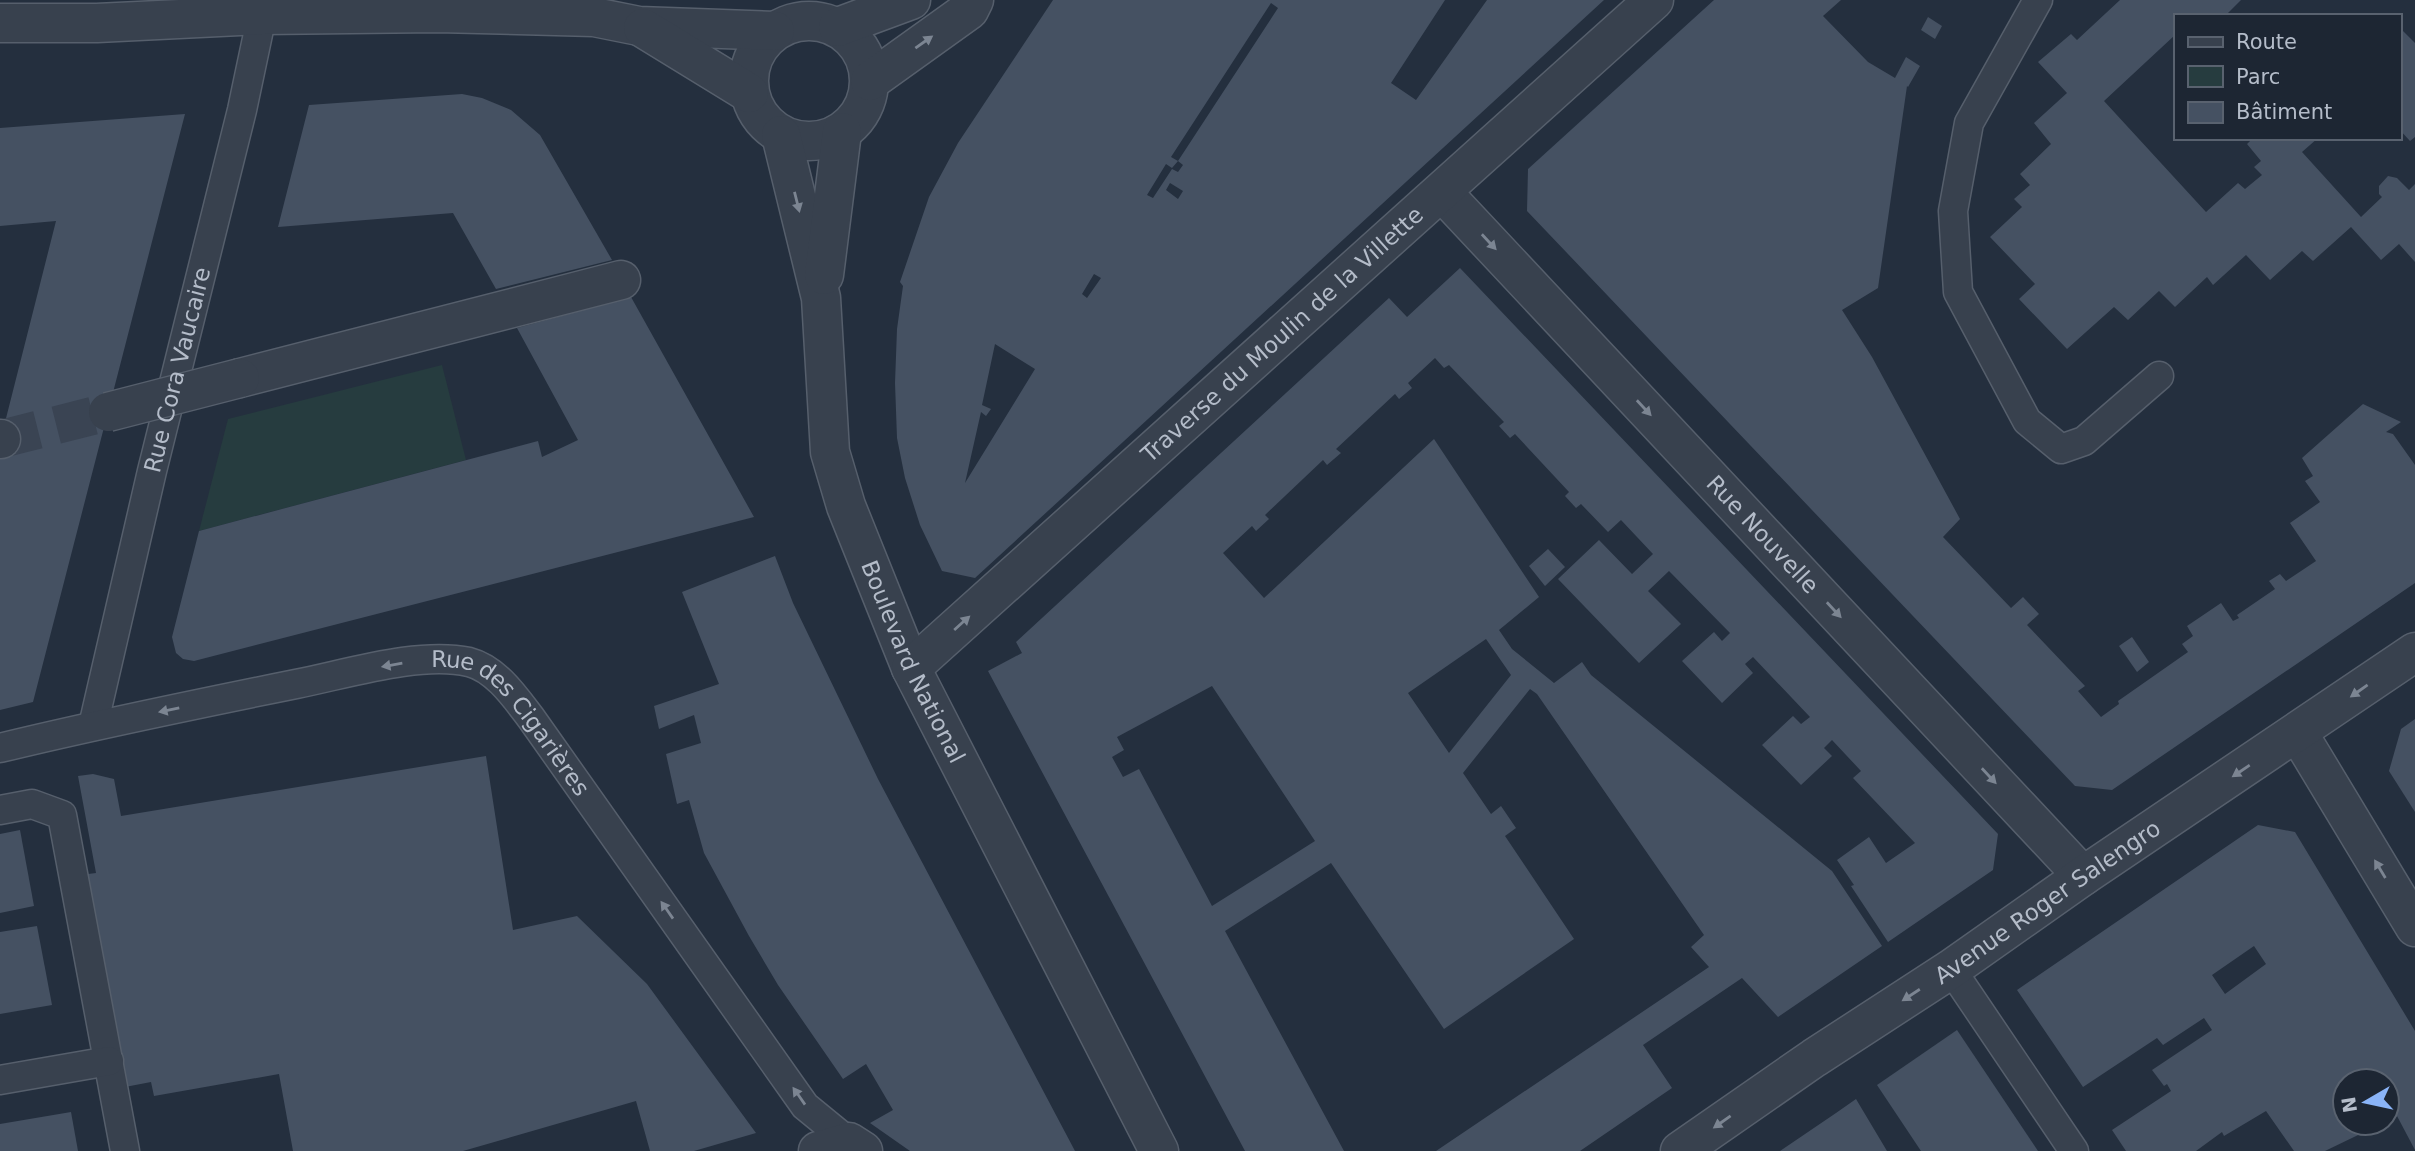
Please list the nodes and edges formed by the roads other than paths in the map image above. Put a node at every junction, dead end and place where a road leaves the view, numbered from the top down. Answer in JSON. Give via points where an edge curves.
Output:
{"nodes":[{"id":1,"x":911,"y":0,"type":"edge"},
{"id":2,"x":974,"y":0,"type":"edge"},
{"id":3,"x":1654,"y":0,"type":"edge"},
{"id":4,"x":2038,"y":0,"type":"edge"},
{"id":5,"x":262,"y":15,"type":"junction"},
{"id":6,"x":0,"y":23,"type":"edge"},
{"id":7,"x":639,"y":26,"type":"junction"},
{"id":8,"x":838,"y":27,"type":"junction"},
{"id":9,"x":775,"y":31,"type":"junction"},
{"id":10,"x":870,"y":81,"type":"junction"},
{"id":11,"x":749,"y":93,"type":"junction"},
{"id":12,"x":842,"y":132,"type":"junction"},
{"id":13,"x":780,"y":135,"type":"junction"},
{"id":14,"x":1442,"y":192,"type":"junction"},
{"id":15,"x":621,"y":280,"type":"dead end"},
{"id":16,"x":821,"y":298,"type":"junction"},
{"id":17,"x":2159,"y":376,"type":"dead end"},
{"id":18,"x":108,"y":412,"type":"tunnel mouth"},
{"id":19,"x":2415,"y":652,"type":"edge"},
{"id":20,"x":911,"y":668,"type":"junction"},
{"id":21,"x":93,"y":726,"type":"junction"},
{"id":22,"x":2298,"y":733,"type":"junction"},
{"id":23,"x":0,"y":748,"type":"edge"},
{"id":24,"x":0,"y":810,"type":"edge"},
{"id":25,"x":2083,"y":876,"type":"junction"},
{"id":26,"x":2415,"y":927,"type":"edge"},
{"id":27,"x":1951,"y":969,"type":"junction"},
{"id":28,"x":109,"y":1061,"type":"junction"},
{"id":29,"x":0,"y":1080,"type":"edge"},
{"id":30,"x":843,"y":1148,"type":"edge"},
{"id":31,"x":125,"y":1151,"type":"edge"},
{"id":32,"x":1159,"y":1151,"type":"edge"},
{"id":33,"x":1680,"y":1151,"type":"edge"},
{"id":34,"x":2074,"y":1151,"type":"edge"}],
"edges":[{"from":1,"to":8,"type":"street"},
{"from":10,"to":2,"type":"street","one_way":true,"via":[[969,10]]},
{"from":3,"to":14,"type":"street","name":"Traverse du Moulin de la Villette"},
{"from":4,"to":17,"type":"lane","via":[[1969,123],[1953,211],[1958,292],[2027,421],[2061,449],[2084,441]]},
{"from":5,"to":6,"type":"street"},
{"from":5,"to":7,"type":"street","via":[[594,17]]},
{"from":5,"to":21,"type":"lane","name":"Rue Cora Vaucaire"},
{"from":7,"to":9,"type":"street"},
{"from":7,"to":11,"type":"street"},
{"from":8,"to":9,"type":"street","via":[[817,20],[795,22]]},
{"from":8,"to":10,"type":"street","via":[[855,41],[866,59]]},
{"from":9,"to":11,"type":"street","via":[[758,47],[749,69]]},
{"from":10,"to":12,"type":"street","via":[[858,119]]},
{"from":11,"to":13,"type":"street","via":[[765,124]]},
{"from":12,"to":13,"type":"street","via":[[823,141],[802,142]]},
{"from":12,"to":16,"type":"street"},
{"from":13,"to":16,"type":"street","name":"Boulevard National","one_way":true},
{"from":20,"to":14,"type":"street","name":"Traverse du Moulin de la Villette","one_way":true},
{"from":14,"to":25,"type":"street","name":"Rue Nouvelle","one_way":true},
{"from":15,"to":18,"type":"street","bridge":true},
{"from":16,"to":20,"type":"street","name":"Boulevard National","via":[[830,452],[846,506]]},
{"from":19,"to":22,"type":"street","name":"Avenue Roger Salengro","one_way":true},
{"from":20,"to":32,"type":"street","name":"Boulevard National"},
{"from":21,"to":23,"type":"lane","name":"Rue des Cigarières"},
{"from":30,"to":21,"type":"lane","name":"Rue des Cigarières","one_way":true,"via":[[805,1106],[504,682],[472,663],[434,658]]},
{"from":22,"to":25,"type":"street","name":"Avenue Roger Salengro","one_way":true},
{"from":26,"to":22,"type":"street","one_way":true},
{"from":24,"to":28,"type":"lane","via":[[32,804],[62,815]]},
{"from":25,"to":27,"type":"street","name":"Avenue Roger Salengro"},
{"from":27,"to":33,"type":"street","name":"Avenue Roger Salengro","one_way":true},
{"from":27,"to":34,"type":"lane"},
{"from":28,"to":29,"type":"lane"},
{"from":28,"to":31,"type":"lane"}]}
